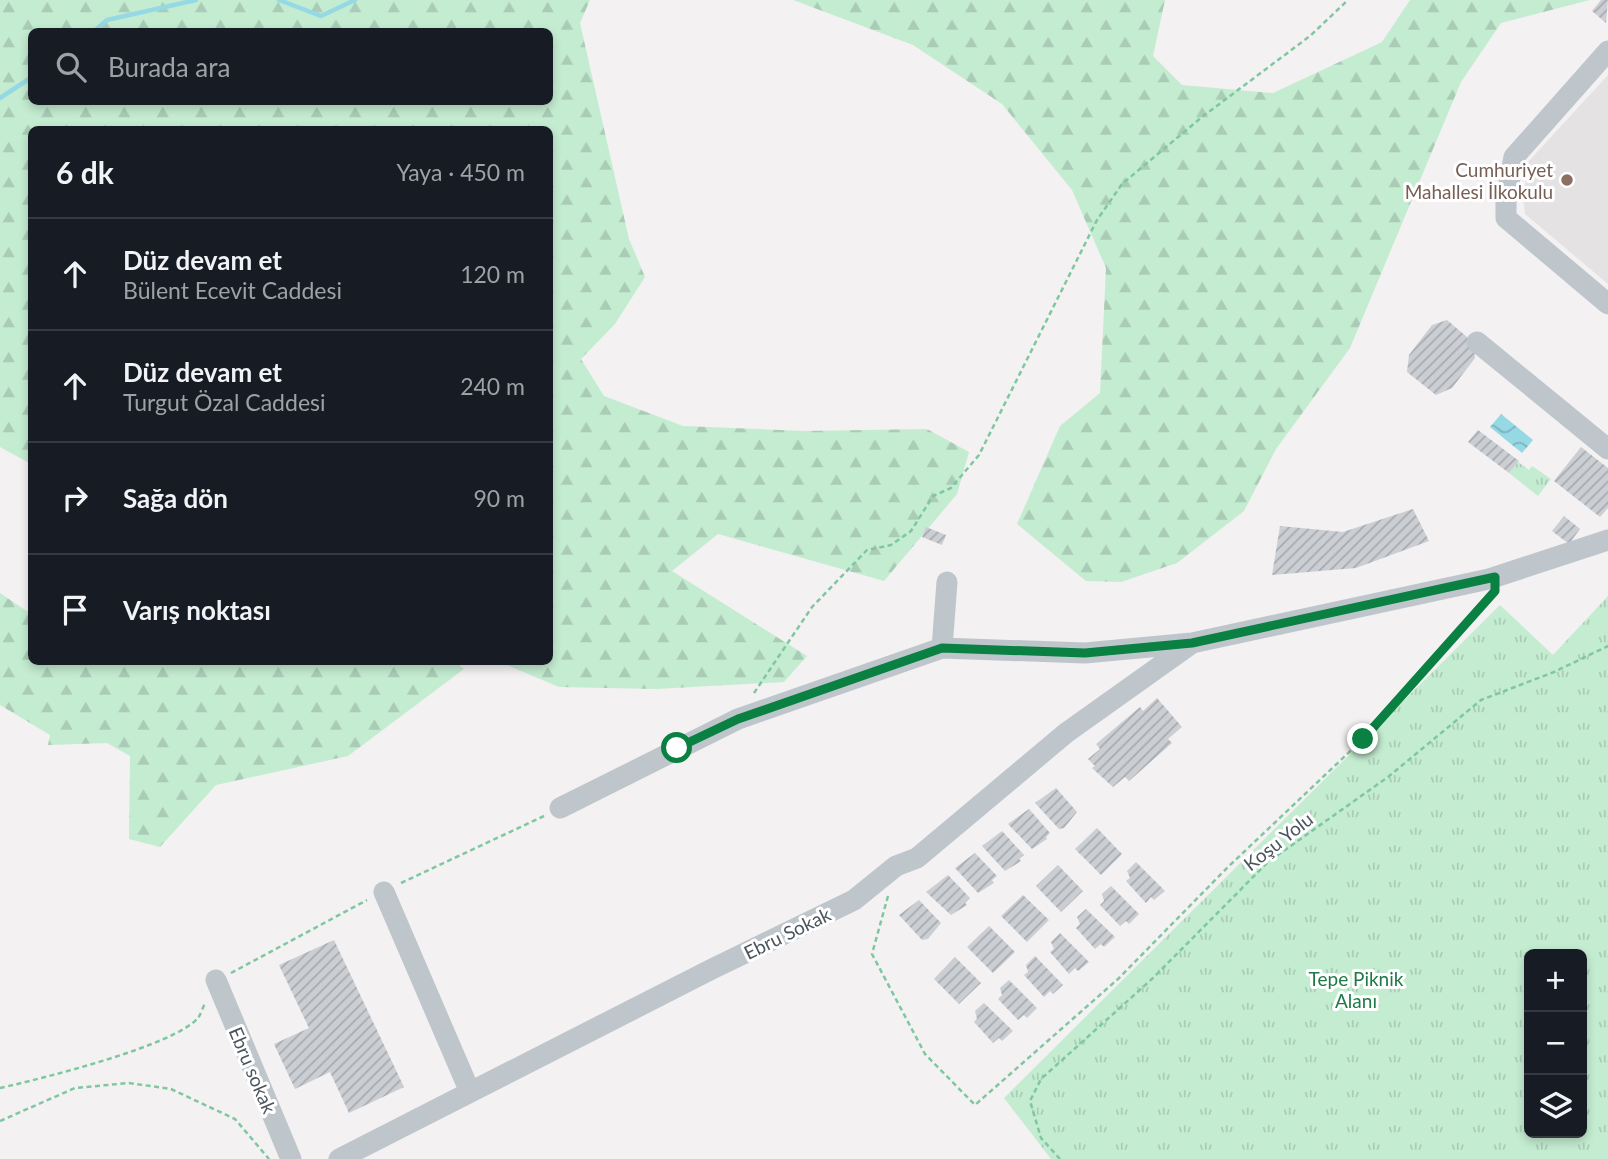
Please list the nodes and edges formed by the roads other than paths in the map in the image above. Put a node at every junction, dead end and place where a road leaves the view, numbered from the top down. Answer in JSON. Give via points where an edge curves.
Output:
{"nodes":[{"id":1,"x":1608,"y":51,"type":"edge"},
{"id":2,"x":1608,"y":304,"type":"edge"},
{"id":3,"x":1477,"y":342,"type":"dead end"},
{"id":4,"x":1608,"y":449,"type":"edge"},
{"id":5,"x":1608,"y":540,"type":"edge"},
{"id":6,"x":947,"y":582,"type":"dead end"},
{"id":7,"x":1192,"y":643,"type":"junction"},
{"id":8,"x":942,"y":648,"type":"junction"},
{"id":9,"x":559,"y":808,"type":"dead end"},
{"id":10,"x":384,"y":892,"type":"dead end"},
{"id":11,"x":216,"y":981,"type":"road end"},
{"id":12,"x":470,"y":1092,"type":"junction"},
{"id":13,"x":290,"y":1159,"type":"edge"},
{"id":14,"x":339,"y":1159,"type":"edge"}],
"edges":[{"from":1,"to":2,"type":"street","via":[[1514,157],[1506,198],[1506,219]]},
{"from":3,"to":4,"type":"street"},
{"from":5,"to":7,"type":"street","via":[[1495,577]]},
{"from":6,"to":8,"type":"street"},
{"from":7,"to":8,"type":"street","via":[[1085,653]]},
{"from":7,"to":12,"type":"street","name":"Ebru Sokak","via":[[1066,733],[917,858],[896,866],[854,901]]},
{"from":8,"to":9,"type":"street","via":[[738,719]]},
{"from":10,"to":12,"type":"street"},
{"from":11,"to":13,"type":"street","name":"Ebru sokak"},
{"from":12,"to":14,"type":"street","name":"Ebru Sokak"}]}
